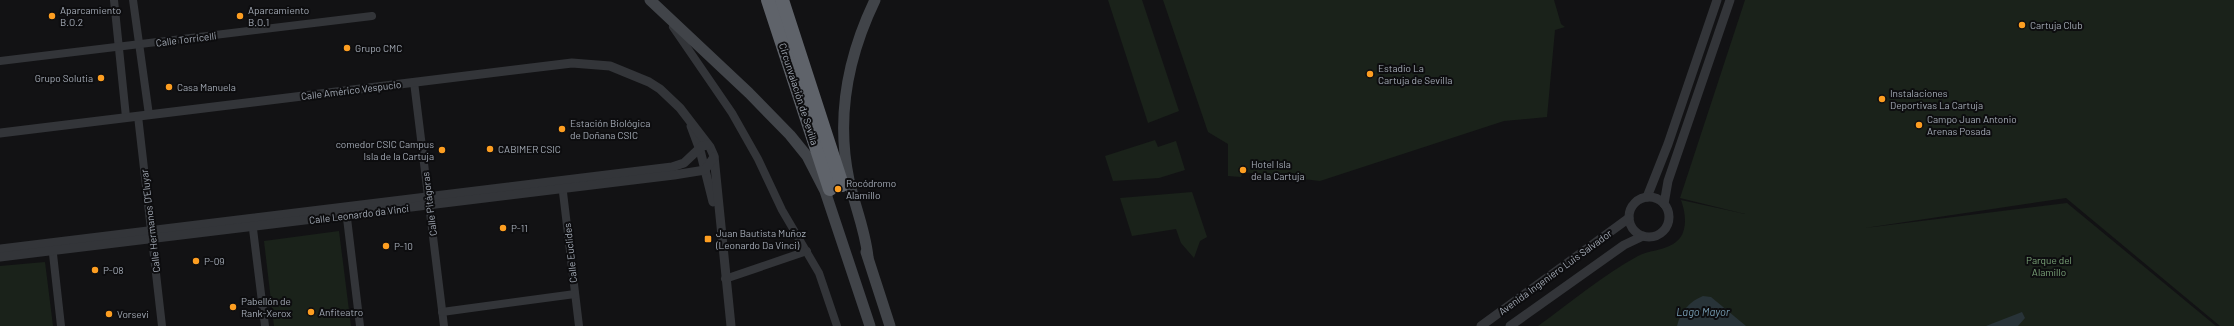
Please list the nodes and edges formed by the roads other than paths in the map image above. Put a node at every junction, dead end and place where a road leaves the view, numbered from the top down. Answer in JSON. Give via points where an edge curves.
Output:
{"nodes":[{"id":1,"x":114,"y":0,"type":"edge"},
{"id":2,"x":133,"y":0,"type":"edge"},
{"id":3,"x":650,"y":0,"type":"edge"},
{"id":4,"x":768,"y":0,"type":"edge"},
{"id":5,"x":782,"y":0,"type":"edge"},
{"id":6,"x":875,"y":0,"type":"edge"},
{"id":7,"x":1717,"y":0,"type":"edge"},
{"id":8,"x":1730,"y":0,"type":"edge"},
{"id":9,"x":659,"y":8,"type":"junction"},
{"id":10,"x":372,"y":16,"type":"dead end"},
{"id":11,"x":140,"y":45,"type":"junction"},
{"id":12,"x":119,"y":47,"type":"junction"},
{"id":13,"x":0,"y":61,"type":"edge"},
{"id":14,"x":414,"y":82,"type":"junction"},
{"id":15,"x":149,"y":114,"type":"junction"},
{"id":16,"x":686,"y":115,"type":"junction"},
{"id":17,"x":138,"y":116,"type":"junction"},
{"id":18,"x":126,"y":117,"type":"junction"},
{"id":19,"x":0,"y":133,"type":"edge"},
{"id":20,"x":708,"y":145,"type":"junction"},
{"id":21,"x":700,"y":150,"type":"junction"},
{"id":22,"x":709,"y":159,"type":"junction"},
{"id":23,"x":705,"y":170,"type":"junction"},
{"id":24,"x":562,"y":181,"type":"junction"},
{"id":25,"x":837,"y":187,"type":"junction"},
{"id":26,"x":563,"y":190,"type":"junction"},
{"id":27,"x":1647,"y":197,"type":"junction"},
{"id":28,"x":429,"y":202,"type":"junction"},
{"id":29,"x":1664,"y":204,"type":"junction"},
{"id":30,"x":346,"y":212,"type":"junction"},
{"id":31,"x":1629,"y":218,"type":"junction"},
{"id":32,"x":719,"y":220,"type":"junction"},
{"id":33,"x":252,"y":223,"type":"junction"},
{"id":34,"x":152,"y":235,"type":"junction"},
{"id":35,"x":1643,"y":236,"type":"junction"},
{"id":36,"x":52,"y":247,"type":"junction"},
{"id":37,"x":0,"y":249,"type":"edge"},
{"id":38,"x":807,"y":251,"type":"junction"},
{"id":39,"x":0,"y":257,"type":"edge"},
{"id":40,"x":725,"y":279,"type":"junction"},
{"id":41,"x":575,"y":294,"type":"junction"},
{"id":42,"x":442,"y":312,"type":"junction"},
{"id":43,"x":61,"y":326,"type":"edge"},
{"id":44,"x":162,"y":326,"type":"edge"},
{"id":45,"x":265,"y":326,"type":"edge"},
{"id":46,"x":360,"y":326,"type":"edge"},
{"id":47,"x":444,"y":326,"type":"edge"},
{"id":48,"x":579,"y":326,"type":"edge"},
{"id":49,"x":731,"y":326,"type":"edge"},
{"id":50,"x":837,"y":326,"type":"edge"},
{"id":51,"x":870,"y":326,"type":"edge"},
{"id":52,"x":877,"y":326,"type":"edge"},
{"id":53,"x":890,"y":326,"type":"edge"},
{"id":54,"x":1481,"y":326,"type":"edge"},
{"id":55,"x":1510,"y":326,"type":"edge"}],
"edges":[{"from":1,"to":12,"type":"street"},
{"from":2,"to":11,"type":"street"},
{"from":3,"to":9,"type":"main road"},
{"from":4,"to":25,"type":"highway","name":"Circunvalación de Sevilla"},
{"from":5,"to":25,"type":"highway","name":"Circunvalación de Sevilla"},
{"from":6,"to":25,"type":"main road","via":[[856,46],[847,85],[844,118],[846,157]]},
{"from":7,"to":27,"type":"street","via":[[1668,144]]},
{"from":8,"to":29,"type":"street","via":[[1668,181]]},
{"from":9,"to":25,"type":"main road","via":[[749,93]]},
{"from":9,"to":38,"type":"street","via":[[706,72],[732,113],[758,159],[782,210]]},
{"from":10,"to":11,"type":"street","name":"Calle Torricelli"},
{"from":11,"to":12,"type":"street","name":"Calle Torricelli"},
{"from":11,"to":15,"type":"street"},
{"from":12,"to":13,"type":"street","name":"Calle Torricelli"},
{"from":12,"to":18,"type":"street"},
{"from":14,"to":15,"type":"street","name":"Calle Américo Vespucio"},
{"from":14,"to":16,"type":"street","name":"Calle Américo Vespucio","via":[[572,63],[600,64],[636,75],[649,82],[660,89]]},
{"from":14,"to":28,"type":"street","name":"Calle Pitágoras"},
{"from":15,"to":17,"type":"street","name":"Calle Américo Vespucio"},
{"from":16,"to":20,"type":"street","name":"Calle Américo Vespucio"},
{"from":16,"to":21,"type":"street","name":"Calle Américo Vespucio"},
{"from":17,"to":18,"type":"street","name":"Calle Américo Vespucio"},
{"from":17,"to":34,"type":"street","name":"Calle Hermanos D'Eluyar"},
{"from":18,"to":19,"type":"street","name":"Calle Américo Vespucio"},
{"from":20,"to":21,"type":"street","name":"Calle Leonardo da Vinci","via":[[702,146]]},
{"from":20,"to":22,"type":"street","name":"Calle Américo Vespucio"},
{"from":21,"to":22,"type":"street","name":"Calle Américo Vespucio"},
{"from":21,"to":24,"type":"street","name":"Calle Leonardo da Vinci","via":[[684,163],[672,167]]},
{"from":22,"to":23,"type":"street"},
{"from":22,"to":32,"type":"street"},
{"from":23,"to":26,"type":"street","name":"Calle Leonardo da Vinci"},
{"from":23,"to":32,"type":"street"},
{"from":24,"to":26,"type":"street","name":"Calle Euclides"},
{"from":24,"to":28,"type":"street","name":"Calle Leonardo da Vinci"},
{"from":25,"to":51,"type":"main road"},
{"from":25,"to":52,"type":"main road"},
{"from":25,"to":53,"type":"main road","via":[[868,257]]},
{"from":26,"to":28,"type":"street","name":"Calle Leonardo da Vinci"},
{"from":26,"to":41,"type":"street","name":"Calle Euclides"},
{"from":27,"to":29,"type":"street"},
{"from":27,"to":31,"type":"street","via":[[1632,206]]},
{"from":28,"to":30,"type":"street","name":"Calle Leonardo da Vinci"},
{"from":28,"to":42,"type":"street","name":"Calle Pitágoras"},
{"from":29,"to":35,"type":"street","via":[[1669,216],[1666,228],[1656,236]]},
{"from":30,"to":33,"type":"street","name":"Calle Leonardo da Vinci"},
{"from":30,"to":46,"type":"street"},
{"from":31,"to":35,"type":"street","via":[[1633,230]]},
{"from":31,"to":54,"type":"street","name":"Avenida Ingeniero Luis Salvador"},
{"from":32,"to":40,"type":"street"},
{"from":33,"to":34,"type":"street","name":"Calle Leonardo da Vinci"},
{"from":33,"to":45,"type":"street"},
{"from":34,"to":36,"type":"street","name":"Calle Leonardo da Vinci"},
{"from":34,"to":44,"type":"street","name":"Calle Hermanos D'Eluyar"},
{"from":35,"to":55,"type":"street","name":"Avenida Ingeniero Luis Salvador","via":[[1624,245]]},
{"from":36,"to":37,"type":"street","name":"Calle Leonardo da Vinci"},
{"from":36,"to":39,"type":"street","name":"Calle Leonardo da Vinci"},
{"from":36,"to":43,"type":"street"},
{"from":38,"to":40,"type":"street"},
{"from":38,"to":50,"type":"street","via":[[819,272]]},
{"from":40,"to":49,"type":"street"},
{"from":41,"to":42,"type":"street"},
{"from":41,"to":48,"type":"street","name":"Calle Euclides"},
{"from":42,"to":47,"type":"street","name":"Calle Pitágoras"}]}
